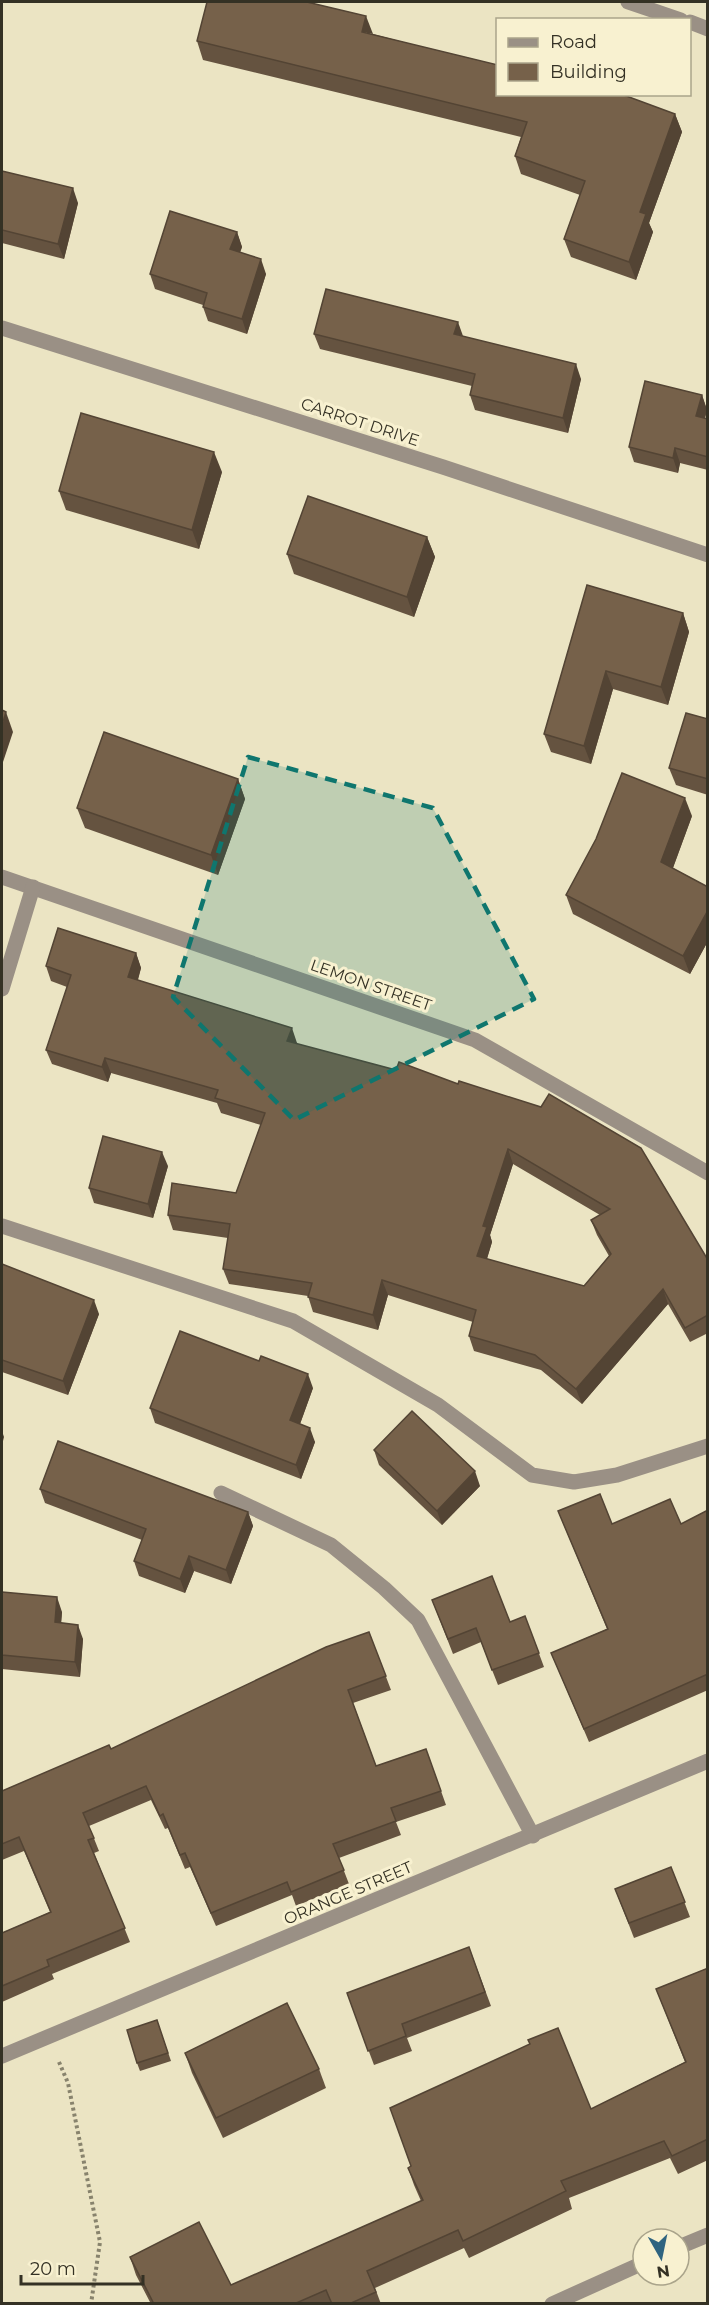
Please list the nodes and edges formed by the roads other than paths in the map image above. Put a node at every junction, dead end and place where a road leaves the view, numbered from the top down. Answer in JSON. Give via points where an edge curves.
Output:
{"nodes":[{"id":1,"x":628,"y":2,"type":"edge"},
{"id":2,"x":675,"y":18,"type":"edge"},
{"id":3,"x":691,"y":22,"type":"edge"},
{"id":4,"x":708,"y":29,"type":"edge"},
{"id":5,"x":2,"y":328,"type":"edge"},
{"id":6,"x":708,"y":555,"type":"edge"},
{"id":7,"x":2,"y":877,"type":"edge"},
{"id":8,"x":33,"y":887,"type":"junction"},
{"id":9,"x":2,"y":988,"type":"edge"},
{"id":10,"x":708,"y":1173,"type":"edge"},
{"id":11,"x":2,"y":1226,"type":"edge"},
{"id":12,"x":708,"y":1446,"type":"edge"},
{"id":13,"x":221,"y":1493,"type":"dead end"},
{"id":14,"x":708,"y":1761,"type":"edge"},
{"id":15,"x":533,"y":1836,"type":"junction"},
{"id":16,"x":2,"y":2055,"type":"edge"},
{"id":17,"x":708,"y":2235,"type":"edge"},
{"id":18,"x":691,"y":2242,"type":"edge"},
{"id":19,"x":631,"y":2268,"type":"edge"},
{"id":20,"x":552,"y":2304,"type":"edge"}],
"edges":[{"from":1,"to":2,"type":"street"},
{"from":3,"to":4,"type":"street"},
{"from":5,"to":6,"type":"street","name":"CARROT DRIVE"},
{"from":7,"to":8,"type":"street","name":"LEMON STREET"},
{"from":8,"to":9,"type":"street"},
{"from":8,"to":10,"type":"street","name":"LEMON STREET","via":[[475,1040]]},
{"from":11,"to":12,"type":"street","via":[[293,1321],[438,1405],[532,1475],[574,1482],[617,1475]]},
{"from":13,"to":15,"type":"street","via":[[331,1545],[418,1620]]},
{"from":14,"to":15,"type":"street","name":"ORANGE STREET"},
{"from":15,"to":16,"type":"street","name":"ORANGE STREET"},
{"from":17,"to":18,"type":"street"},
{"from":19,"to":20,"type":"street"}]}
